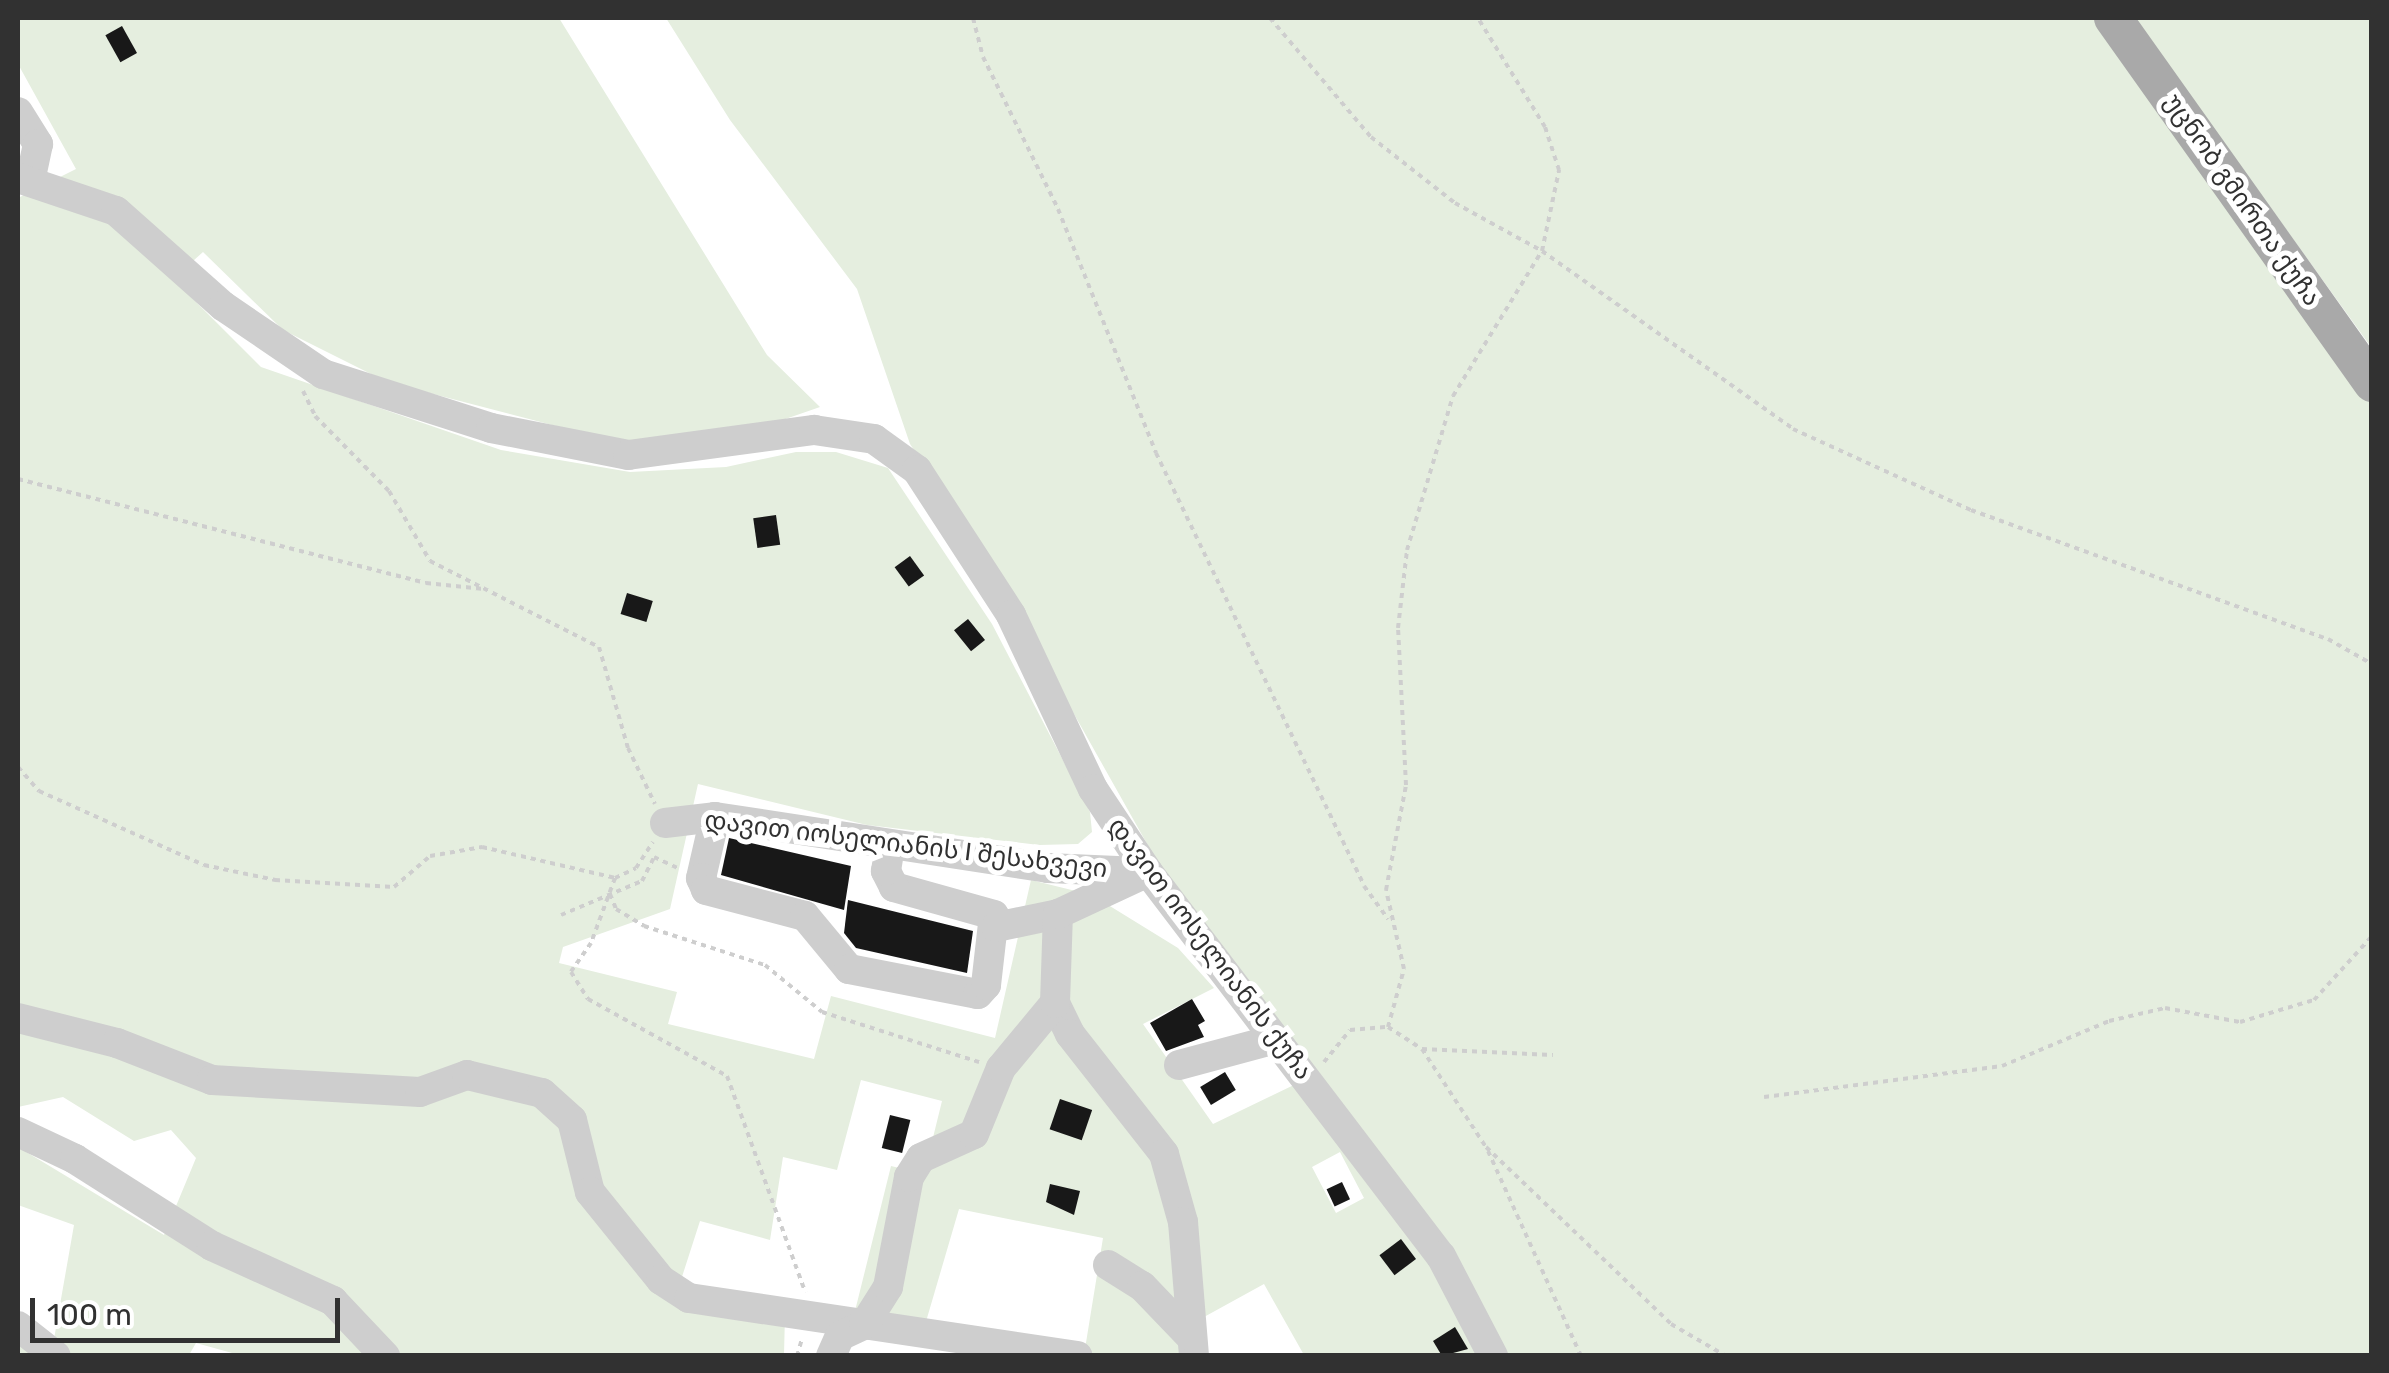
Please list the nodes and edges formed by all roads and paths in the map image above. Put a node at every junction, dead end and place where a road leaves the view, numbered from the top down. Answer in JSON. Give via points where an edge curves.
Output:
{"nodes":[{"id":1,"x":974,"y":18,"type":"edge"},
{"id":2,"x":1270,"y":18,"type":"edge"},
{"id":3,"x":1478,"y":18,"type":"edge"},
{"id":4,"x":2113,"y":18,"type":"edge"},
{"id":5,"x":18,"y":112,"type":"edge"},
{"id":6,"x":24,"y":178,"type":"edge"},
{"id":7,"x":1542,"y":251,"type":"junction"},
{"id":8,"x":286,"y":354,"type":"junction"},
{"id":9,"x":2372,"y":383,"type":"edge"},
{"id":10,"x":18,"y":478,"type":"edge"},
{"id":11,"x":492,"y":589,"type":"junction"},
{"id":12,"x":2372,"y":664,"type":"edge"},
{"id":13,"x":18,"y":767,"type":"edge"},
{"id":14,"x":715,"y":817,"type":"junction"},
{"id":15,"x":665,"y":823,"type":"junction"},
{"id":16,"x":890,"y":847,"type":"junction"},
{"id":17,"x":1148,"y":872,"type":"junction"},
{"id":18,"x":614,"y":878,"type":"junction"},
{"id":19,"x":700,"y":878,"type":"junction"},
{"id":20,"x":610,"y":894,"type":"junction"},
{"id":21,"x":1058,"y":914,"type":"junction"},
{"id":22,"x":561,"y":915,"type":"dead end"},
{"id":23,"x":1390,"y":923,"type":"junction"},
{"id":24,"x":996,"y":927,"type":"junction"},
{"id":25,"x":2372,"y":936,"type":"edge"},
{"id":26,"x":1055,"y":1003,"type":"junction"},
{"id":27,"x":18,"y":1018,"type":"edge"},
{"id":28,"x":1388,"y":1027,"type":"junction"},
{"id":29,"x":1276,"y":1040,"type":"junction"},
{"id":30,"x":1422,"y":1049,"type":"junction"},
{"id":31,"x":1553,"y":1055,"type":"dead end"},
{"id":32,"x":1180,"y":1066,"type":"dead end"},
{"id":33,"x":1002,"y":1068,"type":"junction"},
{"id":34,"x":1309,"y":1081,"type":"junction"},
{"id":35,"x":1764,"y":1097,"type":"dead end"},
{"id":36,"x":18,"y":1132,"type":"edge"},
{"id":37,"x":1486,"y":1147,"type":"junction"},
{"id":38,"x":1108,"y":1265,"type":"dead end"},
{"id":39,"x":810,"y":1313,"type":"junction"},
{"id":40,"x":864,"y":1325,"type":"junction"},
{"id":41,"x":18,"y":1326,"type":"edge"},
{"id":42,"x":1192,"y":1346,"type":"edge"},
{"id":43,"x":56,"y":1356,"type":"edge"},
{"id":44,"x":385,"y":1356,"type":"edge"},
{"id":45,"x":798,"y":1356,"type":"edge"},
{"id":46,"x":830,"y":1356,"type":"edge"},
{"id":47,"x":1078,"y":1356,"type":"edge"},
{"id":48,"x":1493,"y":1356,"type":"edge"},
{"id":49,"x":1581,"y":1356,"type":"edge"},
{"id":50,"x":1726,"y":1356,"type":"edge"}],
"edges":[{"from":1,"to":23,"type":"path","via":[[984,57],[1058,209],[1156,454],[1364,886]]},
{"from":2,"to":7,"type":"path","via":[[1372,137],[1454,203]]},
{"from":3,"to":7,"type":"path","via":[[1544,126],[1559,170]]},
{"from":4,"to":9,"type":"main road","name":"უცნობ გმირთა ქუჩა"},
{"from":5,"to":6,"type":"street","via":[[38,144]]},
{"from":6,"to":8,"type":"street","via":[[116,211]]},
{"from":7,"to":12,"type":"path","via":[[1793,429],[1972,510],[2328,639]]},
{"from":7,"to":23,"type":"path","via":[[1453,396],[1407,550],[1398,628],[1406,785],[1386,890]]},
{"from":8,"to":11,"type":"path","via":[[315,416],[388,491],[430,561]]},
{"from":8,"to":17,"type":"street","name":"დავით იოსელიანის ქუჩა","via":[[323,374],[491,428],[628,455],[814,430],[874,439],[917,470],[1011,615],[1092,788]]},
{"from":10,"to":11,"type":"path","via":[[426,583]]},
{"from":11,"to":15,"type":"path","via":[[599,647],[628,748]]},
{"from":13,"to":18,"type":"path","via":[[39,791],[204,865],[275,880],[394,887],[430,856],[482,846]]},
{"from":14,"to":15,"type":"street","name":"დავით იოსელიანის I შესახვევი"},
{"from":14,"to":16,"type":"street","name":"დავით იოსელიანის I შესახვევი"},
{"from":14,"to":19,"type":"street"},
{"from":15,"to":18,"type":"path","via":[[636,868]]},
{"from":16,"to":17,"type":"street","name":"დავით იოსელიანის I შესახვევი","via":[[1048,868]]},
{"from":16,"to":24,"type":"street","via":[[886,872],[894,887],[982,907],[994,915]]},
{"from":17,"to":21,"type":"street"},
{"from":17,"to":29,"type":"street","name":"დავით იოსელიანის ქუჩა"},
{"from":18,"to":20,"type":"path"},
{"from":19,"to":20,"type":"path","via":[[654,857],[642,881]]},
{"from":19,"to":24,"type":"street","via":[[706,890],[805,916],[849,969],[966,993],[978,994],[986,985]]},
{"from":20,"to":22,"type":"path"},
{"from":20,"to":33,"type":"path","via":[[616,909],[644,926],[765,965],[822,1012]]},
{"from":20,"to":39,"type":"path","via":[[571,972],[588,999],[726,1076]]},
{"from":21,"to":24,"type":"street"},
{"from":21,"to":26,"type":"street"},
{"from":23,"to":28,"type":"path","via":[[1404,969]]},
{"from":25,"to":35,"type":"path","via":[[2314,1000],[2240,1022],[2165,1008],[2109,1021],[2002,1066]]},
{"from":26,"to":33,"type":"street"},
{"from":26,"to":42,"type":"street","via":[[1070,1034],[1164,1154],[1183,1222]]},
{"from":27,"to":39,"type":"street","via":[[116,1043],[212,1080],[420,1092],[468,1075],[542,1094],[572,1120],[590,1192],[661,1280],[718,1307]]},
{"from":28,"to":30,"type":"path"},
{"from":28,"to":34,"type":"path","via":[[1350,1030]]},
{"from":29,"to":32,"type":"street"},
{"from":29,"to":34,"type":"street","name":"დავით იოსელიანის ქუჩა"},
{"from":30,"to":31,"type":"path"},
{"from":30,"to":37,"type":"path"},
{"from":33,"to":40,"type":"street","via":[[974,1134],[921,1158],[909,1176],[888,1287]]},
{"from":34,"to":48,"type":"street","name":"დავით იოსელიანის ქუჩა","via":[[1441,1256]]},
{"from":36,"to":44,"type":"street","via":[[75,1159],[212,1246],[334,1300]]},
{"from":37,"to":49,"type":"path"},
{"from":37,"to":50,"type":"path","via":[[1671,1324]]},
{"from":38,"to":42,"type":"street","via":[[1142,1286]]},
{"from":39,"to":40,"type":"street"},
{"from":39,"to":45,"type":"path"},
{"from":40,"to":46,"type":"street","via":[[840,1336]]},
{"from":40,"to":47,"type":"street"},
{"from":41,"to":43,"type":"street"}]}
